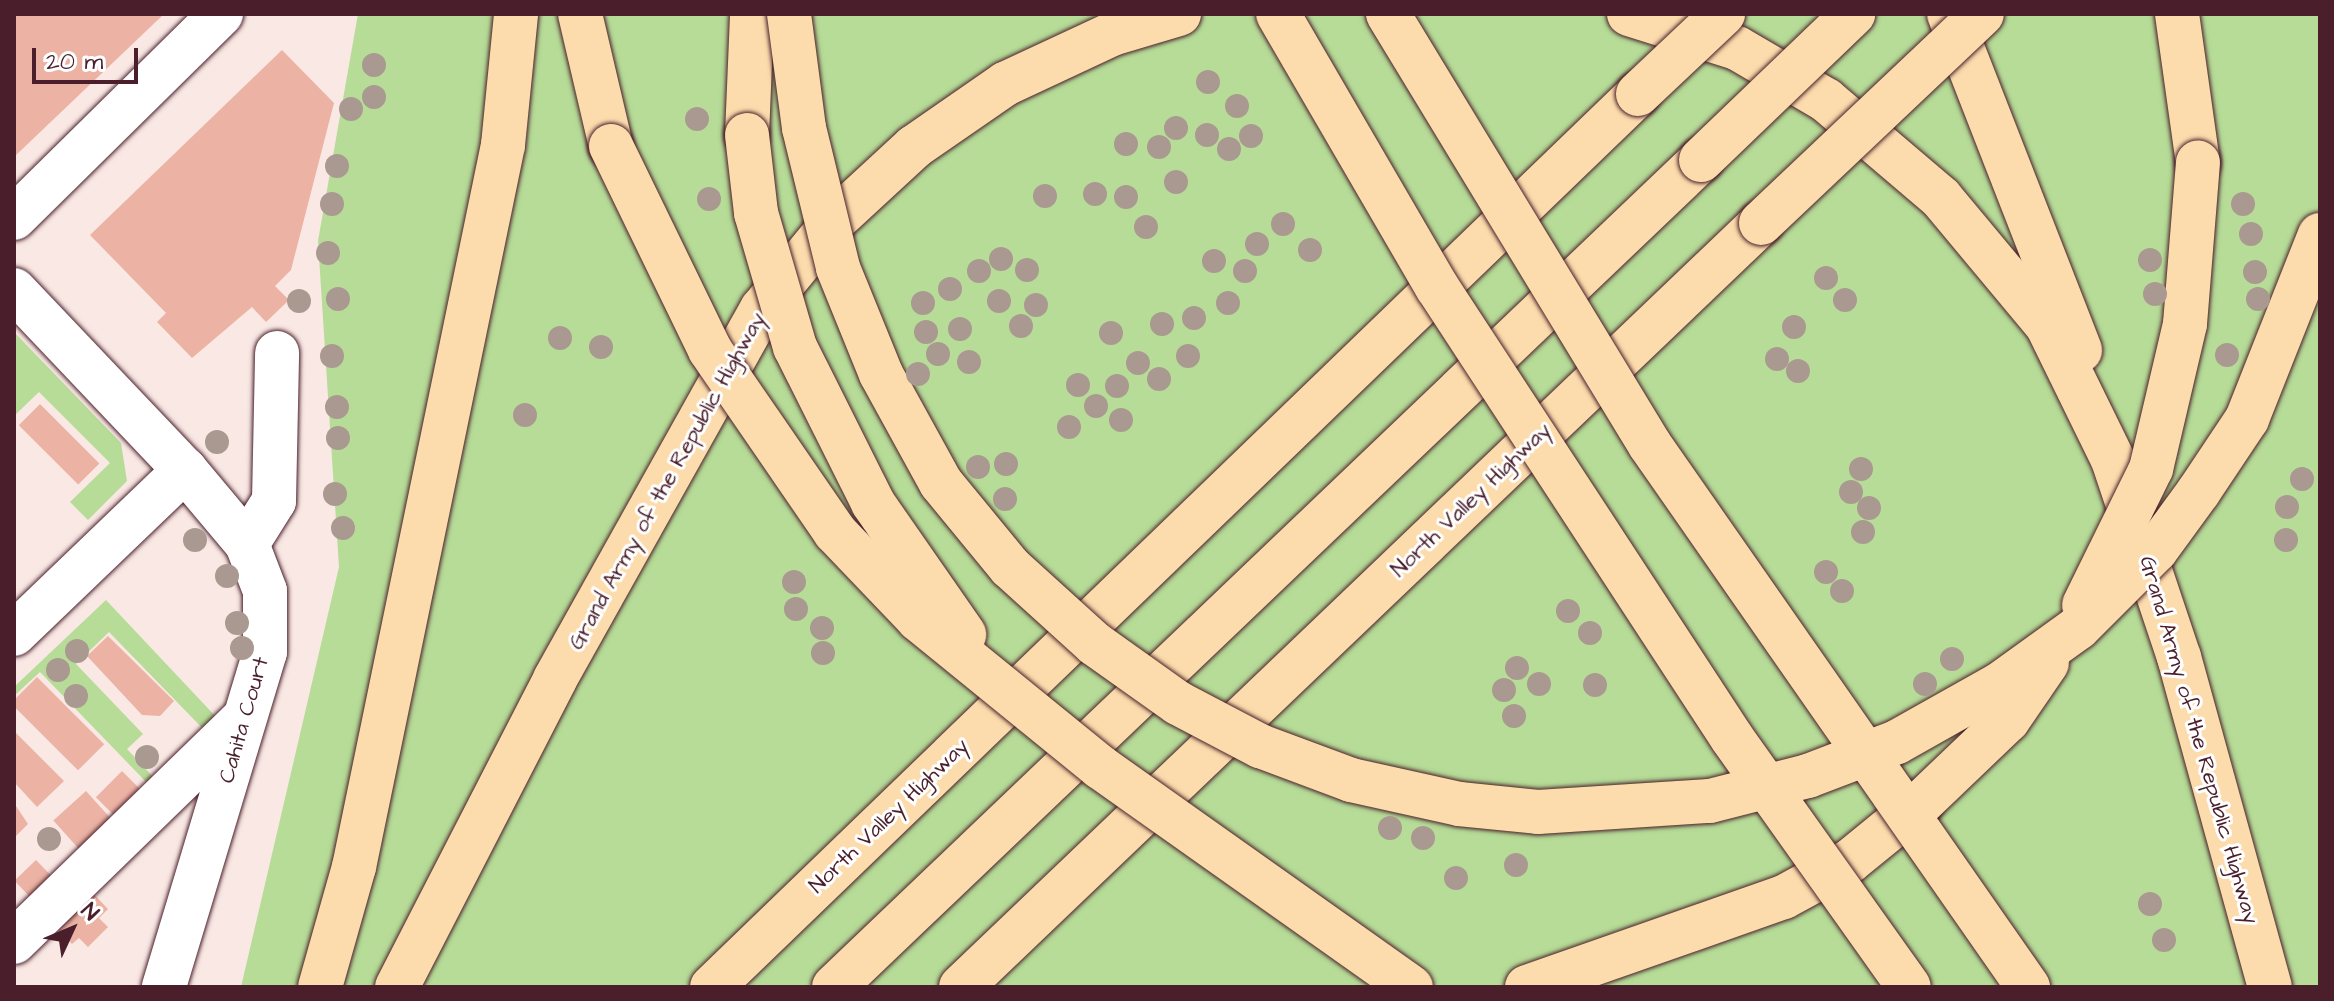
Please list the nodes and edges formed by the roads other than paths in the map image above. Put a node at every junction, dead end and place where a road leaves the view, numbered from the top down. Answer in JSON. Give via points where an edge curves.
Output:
{"nodes":[{"id":1,"x":221,"y":14,"type":"edge"},
{"id":2,"x":516,"y":14,"type":"edge"},
{"id":3,"x":580,"y":14,"type":"edge"},
{"id":4,"x":752,"y":14,"type":"edge"},
{"id":5,"x":789,"y":14,"type":"edge"},
{"id":6,"x":1179,"y":14,"type":"edge"},
{"id":7,"x":1278,"y":14,"type":"edge"},
{"id":8,"x":1388,"y":14,"type":"edge"},
{"id":9,"x":1629,"y":14,"type":"edge"},
{"id":10,"x":1723,"y":14,"type":"edge"},
{"id":11,"x":1853,"y":14,"type":"edge"},
{"id":12,"x":1949,"y":14,"type":"edge"},
{"id":13,"x":1982,"y":14,"type":"edge"},
{"id":14,"x":2177,"y":14,"type":"edge"},
{"id":15,"x":1093,"y":27,"type":"edge"},
{"id":16,"x":14,"y":218,"type":"edge"},
{"id":17,"x":2320,"y":235,"type":"edge"},
{"id":18,"x":15,"y":294,"type":"edge"},
{"id":19,"x":277,"y":353,"type":"dead end"},
{"id":20,"x":2113,"y":460,"type":"junction"},
{"id":21,"x":185,"y":470,"type":"junction"},
{"id":22,"x":247,"y":544,"type":"junction"},
{"id":23,"x":14,"y":634,"type":"edge"},
{"id":24,"x":245,"y":717,"type":"junction"},
{"id":25,"x":1100,"y":767,"type":"junction"},
{"id":26,"x":14,"y":942,"type":"edge"},
{"id":27,"x":164,"y":987,"type":"edge"},
{"id":28,"x":320,"y":987,"type":"edge"},
{"id":29,"x":397,"y":987,"type":"edge"},
{"id":30,"x":712,"y":987,"type":"edge"},
{"id":31,"x":834,"y":987,"type":"edge"},
{"id":32,"x":961,"y":987,"type":"edge"},
{"id":33,"x":1411,"y":987,"type":"edge"},
{"id":34,"x":1527,"y":987,"type":"edge"},
{"id":35,"x":1909,"y":987,"type":"edge"},
{"id":36,"x":2028,"y":987,"type":"edge"},
{"id":37,"x":2270,"y":987,"type":"edge"}],
"edges":[{"from":1,"to":16,"type":"street"},
{"from":2,"to":28,"type":"highway","via":[[503,145],[354,867]]},
{"from":3,"to":25,"type":"highway","bridge":true,"via":[[611,146],[710,350],[835,532],[918,619]]},
{"from":4,"to":25,"type":"highway","bridge":true,"via":[[747,135],[771,277],[835,437],[946,613],[1005,680]]},
{"from":5,"to":17,"type":"highway","bridge":true,"via":[[804,128],[838,268],[881,374],[941,483],[1010,567],[1095,644],[1192,711],[1351,780],[1459,804],[1538,812],[1710,801],[1808,776],[1897,742],[2000,684],[2078,628],[2156,550],[2199,491],[2247,419]]},
{"from":6,"to":15,"type":"highway","name":"Grand Army of the Republic Highway"},
{"from":7,"to":35,"type":"highway","bridge":true,"via":[[1437,287],[1732,738]]},
{"from":8,"to":36,"type":"highway","bridge":true,"via":[[1650,445]]},
{"from":9,"to":20,"type":"highway","name":"Grand Army of the Republic Highway","via":[[1737,48],[1826,100],[1941,198],[2047,325]]},
{"from":10,"to":30,"type":"highway","name":"North Valley Highway","bridge":true},
{"from":11,"to":31,"type":"highway","bridge":true},
{"from":12,"to":20,"type":"highway","via":[[2065,301]]},
{"from":13,"to":32,"type":"highway","name":"North Valley Highway","bridge":true},
{"from":14,"to":34,"type":"highway","bridge":true,"via":[[2198,163],[2185,324],[2151,469],[2077,618],[2008,720],[1850,861],[1784,897]]},
{"from":15,"to":29,"type":"highway","name":"Grand Army of the Republic Highway","via":[[914,147],[835,220],[762,309],[555,679]]},
{"from":18,"to":21,"type":"street","name":"Cahita Court"},
{"from":19,"to":22,"type":"street","via":[[274,501]]},
{"from":20,"to":37,"type":"highway","name":"Grand Army of the Republic Highway","via":[[2179,657]]},
{"from":21,"to":22,"type":"street","name":"Cahita Court"},
{"from":21,"to":23,"type":"street"},
{"from":22,"to":24,"type":"street","name":"Cahita Court","via":[[265,591],[265,652]]},
{"from":24,"to":26,"type":"street"},
{"from":24,"to":27,"type":"street","name":"Cahita Court"},
{"from":25,"to":33,"type":"highway","bridge":true}]}
